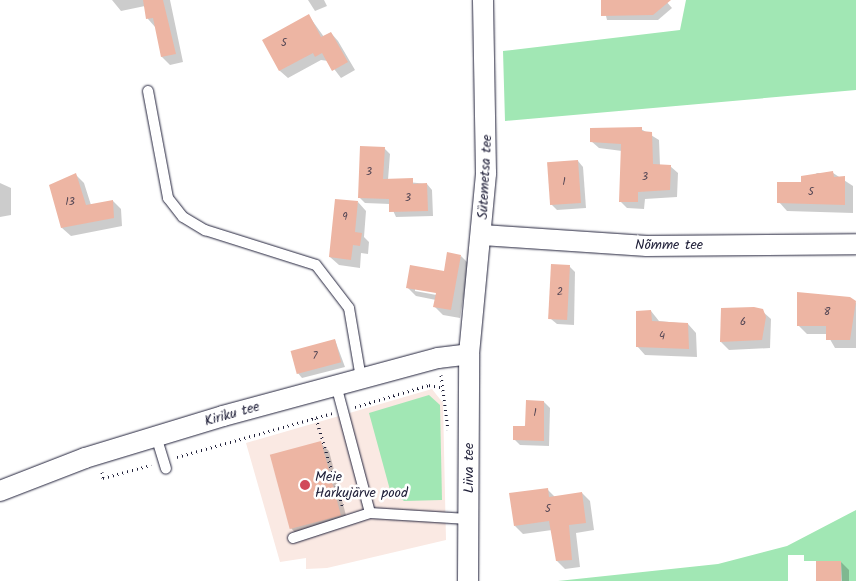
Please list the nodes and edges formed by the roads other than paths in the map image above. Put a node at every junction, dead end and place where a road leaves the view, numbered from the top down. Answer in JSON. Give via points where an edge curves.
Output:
{"nodes":[{"id":1,"x":483,"y":0,"type":"edge"},
{"id":2,"x":148,"y":91,"type":"dead end"},
{"id":3,"x":482,"y":235,"type":"junction"},
{"id":4,"x":856,"y":244,"type":"edge"},
{"id":5,"x":469,"y":354,"type":"junction"},
{"id":6,"x":361,"y":378,"type":"junction"},
{"id":7,"x":336,"y":385,"type":"junction"},
{"id":8,"x":156,"y":436,"type":"junction"},
{"id":9,"x":165,"y":464,"type":"road end"},
{"id":10,"x":0,"y":491,"type":"edge"},
{"id":11,"x":370,"y":513,"type":"junction"},
{"id":12,"x":468,"y":518,"type":"junction"},
{"id":13,"x":294,"y":538,"type":"dead end"},
{"id":14,"x":468,"y":581,"type":"edge"}],
"edges":[{"from":1,"to":3,"type":"street","name":"Sütemetsa tee","via":[[487,113]]},
{"from":2,"to":6,"type":"lane","via":[[168,198],[183,217],[205,230],[316,265],[350,308]]},
{"from":3,"to":4,"type":"street","name":"Nõmme tee","via":[[647,246]]},
{"from":3,"to":5,"type":"street","name":"Sütemetsa tee"},
{"from":5,"to":6,"type":"street","name":"Kiriku tee","via":[[438,358]]},
{"from":5,"to":12,"type":"street","name":"Liiva tee"},
{"from":6,"to":7,"type":"street","name":"Kiriku tee"},
{"from":7,"to":8,"type":"street","name":"Kiriku tee"},
{"from":7,"to":11,"type":"lane"},
{"from":8,"to":9,"type":"lane"},
{"from":8,"to":10,"type":"street","name":"Kiriku tee","via":[[97,454]]},
{"from":11,"to":12,"type":"lane"},
{"from":11,"to":13,"type":"lane"},
{"from":12,"to":14,"type":"street","name":"Liiva tee"}]}
